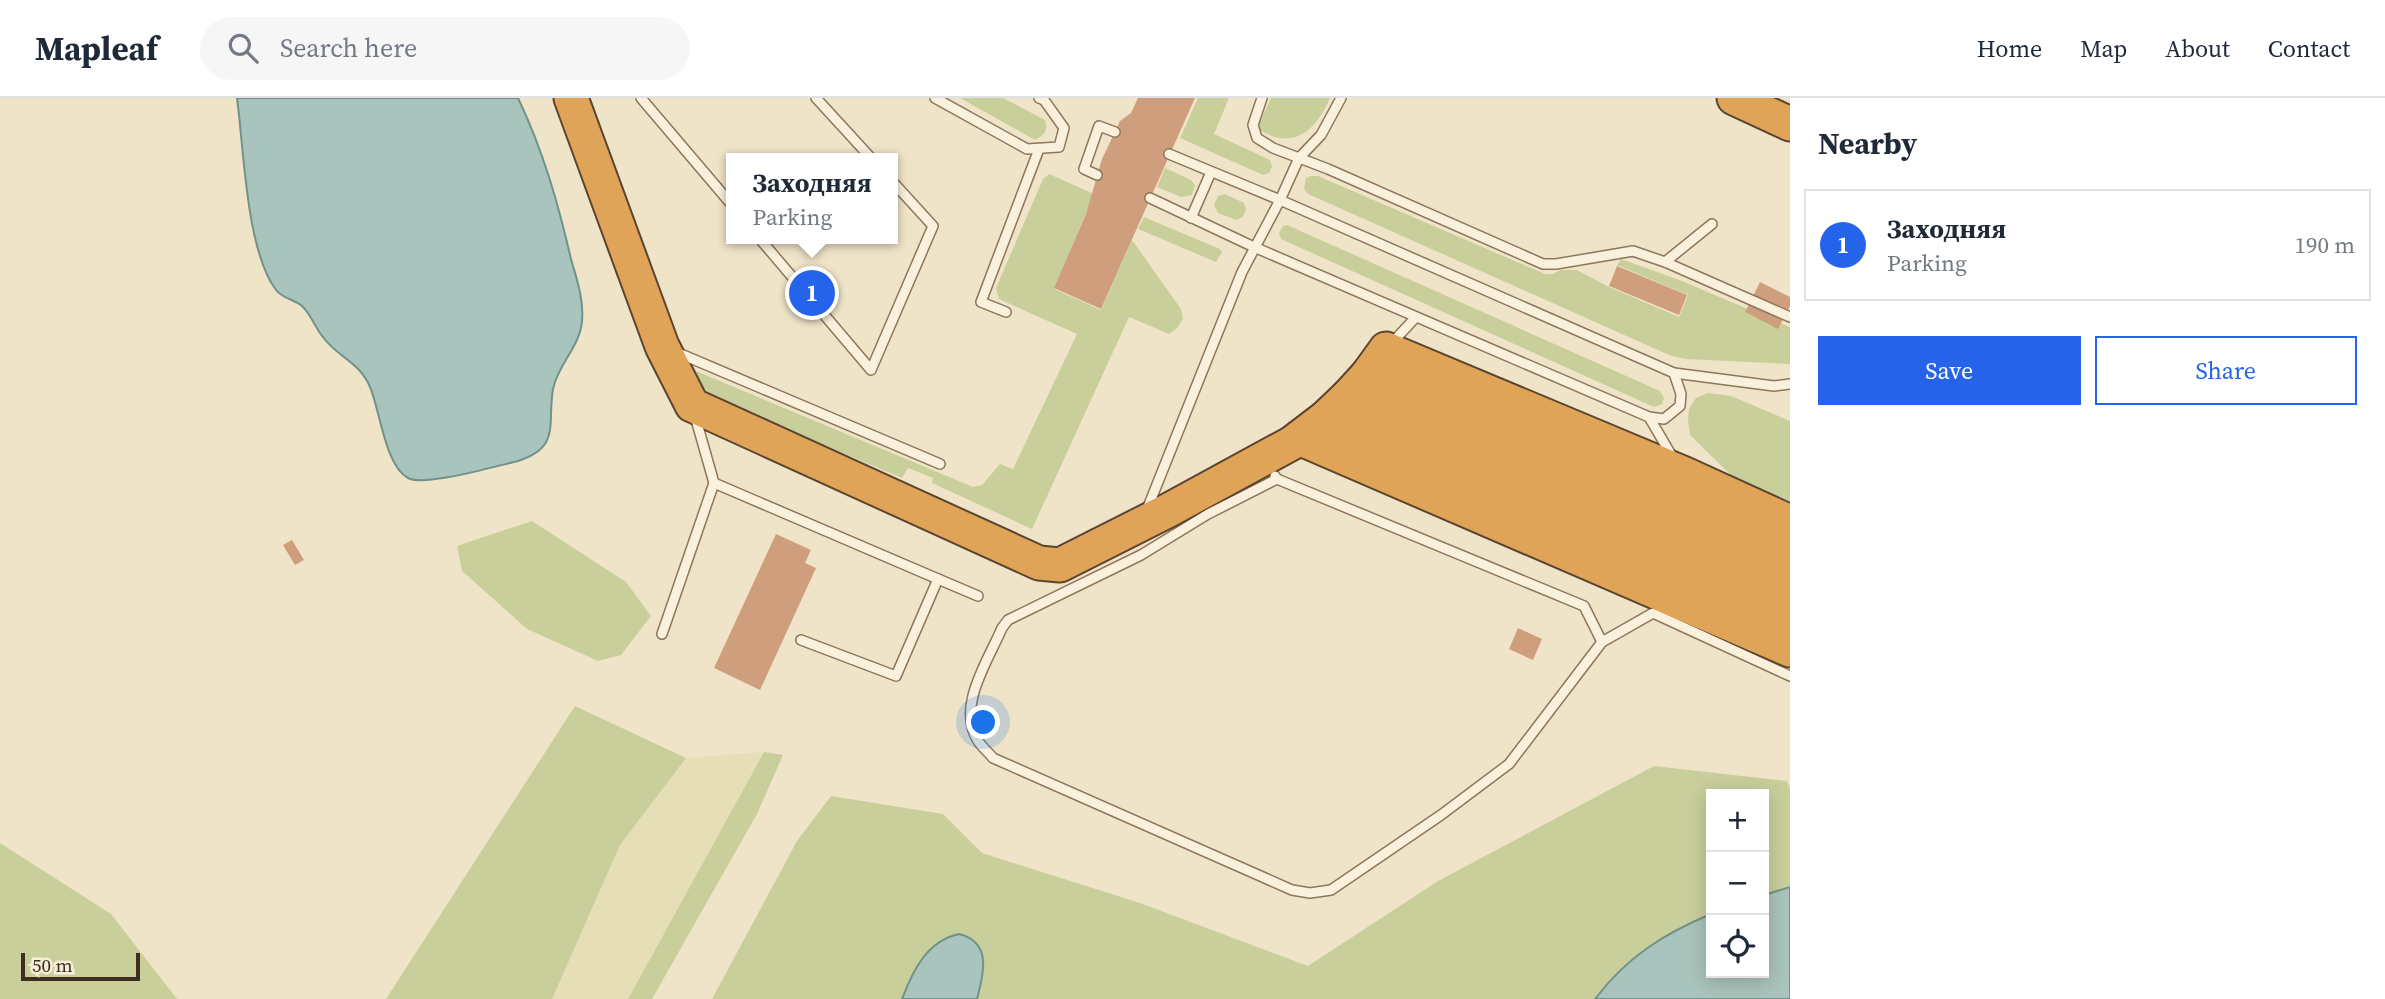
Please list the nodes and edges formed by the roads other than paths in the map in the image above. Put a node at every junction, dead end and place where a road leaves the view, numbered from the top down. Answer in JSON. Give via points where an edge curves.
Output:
{"nodes":[{"id":1,"x":571,"y":98,"type":"edge"},
{"id":2,"x":641,"y":98,"type":"edge"},
{"id":3,"x":816,"y":98,"type":"edge"},
{"id":4,"x":935,"y":98,"type":"edge"},
{"id":5,"x":1040,"y":98,"type":"edge"},
{"id":6,"x":1262,"y":98,"type":"edge"},
{"id":7,"x":1341,"y":98,"type":"edge"},
{"id":8,"x":1734,"y":98,"type":"edge"},
{"id":9,"x":1790,"y":124,"type":"edge"},
{"id":10,"x":1115,"y":132,"type":"dead end"},
{"id":11,"x":1039,"y":149,"type":"junction"},
{"id":12,"x":866,"y":153,"type":"edge"},
{"id":13,"x":1169,"y":154,"type":"dead end"},
{"id":14,"x":1299,"y":158,"type":"junction"},
{"id":15,"x":1211,"y":172,"type":"junction"},
{"id":16,"x":1097,"y":176,"type":"dead end"},
{"id":17,"x":898,"y":188,"type":"edge"},
{"id":18,"x":726,"y":198,"type":"edge"},
{"id":19,"x":1150,"y":198,"type":"dead end"},
{"id":20,"x":1280,"y":200,"type":"junction"},
{"id":21,"x":1191,"y":218,"type":"junction"},
{"id":22,"x":1712,"y":224,"type":"dead end"},
{"id":23,"x":764,"y":244,"type":"edge"},
{"id":24,"x":1254,"y":247,"type":"junction"},
{"id":25,"x":1665,"y":262,"type":"junction"},
{"id":26,"x":1006,"y":312,"type":"dead end"},
{"id":27,"x":1416,"y":317,"type":"junction"},
{"id":28,"x":1790,"y":317,"type":"edge"},
{"id":29,"x":662,"y":346,"type":"junction"},
{"id":30,"x":1674,"y":373,"type":"junction"},
{"id":31,"x":1790,"y":384,"type":"edge"},
{"id":32,"x":1340,"y":400,"type":"junction"},
{"id":33,"x":692,"y":405,"type":"junction"},
{"id":34,"x":1649,"y":417,"type":"junction"},
{"id":35,"x":940,"y":464,"type":"dead end"},
{"id":36,"x":1685,"y":474,"type":"junction"},
{"id":37,"x":1277,"y":479,"type":"junction"},
{"id":38,"x":713,"y":482,"type":"junction"},
{"id":39,"x":1790,"y":522,"type":"edge"},
{"id":40,"x":1141,"y":539,"type":"junction"},
{"id":41,"x":1790,"y":541,"type":"edge"},
{"id":42,"x":1790,"y":553,"type":"edge"},
{"id":43,"x":1790,"y":568,"type":"edge"},
{"id":44,"x":938,"y":579,"type":"junction"},
{"id":45,"x":1790,"y":584,"type":"edge"},
{"id":46,"x":978,"y":596,"type":"dead end"},
{"id":47,"x":1790,"y":601,"type":"edge"},
{"id":48,"x":1790,"y":617,"type":"edge"},
{"id":49,"x":1790,"y":633,"type":"edge"},
{"id":50,"x":662,"y":634,"type":"dead end"},
{"id":51,"x":801,"y":640,"type":"dead end"},
{"id":52,"x":1602,"y":642,"type":"junction"},
{"id":53,"x":1790,"y":650,"type":"edge"},
{"id":54,"x":1790,"y":676,"type":"edge"}],
"edges":[{"from":1,"to":29,"type":"highway"},
{"from":2,"to":18,"type":"lane"},
{"from":3,"to":12,"type":"lane"},
{"from":4,"to":11,"type":"lane","via":[[1027,149]]},
{"from":5,"to":11,"type":"lane","via":[[1064,128],[1059,148]]},
{"from":6,"to":14,"type":"lane","via":[[1253,125],[1257,138]]},
{"from":7,"to":14,"type":"lane","via":[[1321,135]]},
{"from":8,"to":9,"type":"highway"},
{"from":10,"to":16,"type":"lane","via":[[1099,126],[1084,169]]},
{"from":11,"to":26,"type":"lane","via":[[981,302]]},
{"from":13,"to":15,"type":"lane"},
{"from":14,"to":20,"type":"lane"},
{"from":14,"to":25,"type":"lane","via":[[1543,264],[1633,251]]},
{"from":15,"to":20,"type":"lane"},
{"from":15,"to":21,"type":"lane"},
{"from":17,"to":23,"type":"lane","via":[[933,226],[871,370]]},
{"from":19,"to":21,"type":"lane"},
{"from":20,"to":24,"type":"lane"},
{"from":20,"to":30,"type":"lane"},
{"from":21,"to":24,"type":"lane"},
{"from":22,"to":25,"type":"lane"},
{"from":24,"to":27,"type":"lane"},
{"from":24,"to":40,"type":"lane"},
{"from":25,"to":28,"type":"lane"},
{"from":27,"to":32,"type":"lane"},
{"from":27,"to":34,"type":"lane"},
{"from":29,"to":33,"type":"highway"},
{"from":29,"to":35,"type":"lane"},
{"from":30,"to":31,"type":"lane","via":[[1774,386]]},
{"from":30,"to":34,"type":"lane","via":[[1680,406],[1664,419]]},
{"from":32,"to":36,"type":"highway"},
{"from":32,"to":37,"type":"lane","via":[[1280,456]]},
{"from":32,"to":40,"type":"highway"},
{"from":32,"to":41,"type":"highway"},
{"from":32,"to":42,"type":"highway"},
{"from":32,"to":43,"type":"highway"},
{"from":32,"to":45,"type":"highway"},
{"from":32,"to":47,"type":"highway"},
{"from":32,"to":48,"type":"highway"},
{"from":32,"to":49,"type":"highway"},
{"from":32,"to":53,"type":"highway"},
{"from":33,"to":38,"type":"lane"},
{"from":33,"to":40,"type":"highway","via":[[1039,563],[1060,565]]},
{"from":34,"to":36,"type":"lane"},
{"from":36,"to":39,"type":"highway"},
{"from":37,"to":40,"type":"lane","via":[[1208,514]]},
{"from":37,"to":52,"type":"lane","via":[[1584,606]]},
{"from":38,"to":44,"type":"lane"},
{"from":38,"to":50,"type":"lane"},
{"from":40,"to":52,"type":"lane","via":[[1008,620],[970,701],[977,740],[993,758],[1292,890],[1331,890],[1509,764]]},
{"from":44,"to":46,"type":"lane"},
{"from":44,"to":51,"type":"lane","via":[[895,676]]},
{"from":52,"to":54,"type":"lane","via":[[1653,613]]}]}
